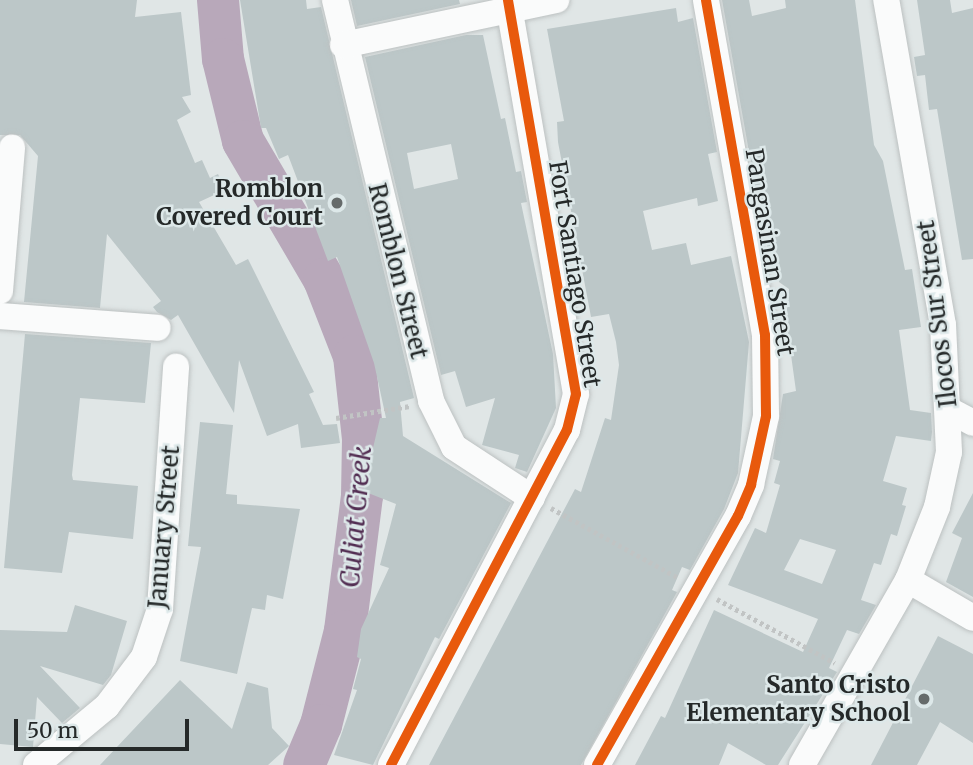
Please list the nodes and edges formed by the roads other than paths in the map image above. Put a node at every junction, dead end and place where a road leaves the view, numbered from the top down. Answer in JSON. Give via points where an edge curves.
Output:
{"nodes":[{"id":1,"x":335,"y":0,"type":"edge"},
{"id":2,"x":556,"y":0,"type":"edge"},
{"id":3,"x":706,"y":0,"type":"edge"},
{"id":4,"x":886,"y":0,"type":"edge"},
{"id":5,"x":509,"y":5,"type":"edge"},
{"id":6,"x":343,"y":46,"type":"junction"},
{"id":7,"x":12,"y":148,"type":"dead end"},
{"id":8,"x":0,"y":285,"type":"edge"},
{"id":9,"x":0,"y":291,"type":"edge"},
{"id":10,"x":0,"y":316,"type":"edge"},
{"id":11,"x":158,"y":327,"type":"dead end"},
{"id":12,"x":176,"y":367,"type":"dead end"},
{"id":13,"x":949,"y":410,"type":"junction"},
{"id":14,"x":973,"y":423,"type":"edge"},
{"id":15,"x":532,"y":498,"type":"junction"},
{"id":16,"x":908,"y":580,"type":"junction"},
{"id":17,"x":973,"y":618,"type":"edge"},
{"id":18,"x":36,"y":765,"type":"edge"},
{"id":19,"x":391,"y":765,"type":"edge"},
{"id":20,"x":597,"y":765,"type":"edge"},
{"id":21,"x":802,"y":765,"type":"edge"}],
"edges":[{"from":1,"to":6,"type":"street","name":"Romblon Street"},
{"from":2,"to":5,"type":"street"},
{"from":3,"to":20,"type":"street","name":"Pangasinan Street","via":[[765,335],[766,416],[751,485],[738,516]]},
{"from":4,"to":13,"type":"street","name":"Ilocos Sur Street","via":[[943,325]]},
{"from":5,"to":6,"type":"street"},
{"from":5,"to":15,"type":"street","name":"Fort Santiago Street","via":[[576,394],[567,430]]},
{"from":6,"to":15,"type":"street","name":"Romblon Street","via":[[431,401],[454,447]]},
{"from":7,"to":8,"type":"street"},
{"from":8,"to":9,"type":"street"},
{"from":10,"to":11,"type":"street"},
{"from":12,"to":18,"type":"street","name":"January Street","via":[[160,609],[144,657],[107,706]]},
{"from":13,"to":14,"type":"street"},
{"from":13,"to":16,"type":"street","name":"Ilocos Sur Street","via":[[943,482]]},
{"from":15,"to":19,"type":"street","name":"Fort Santiago Street"},
{"from":16,"to":17,"type":"street"},
{"from":16,"to":21,"type":"street","name":"Ilocos Sur Street"}]}
